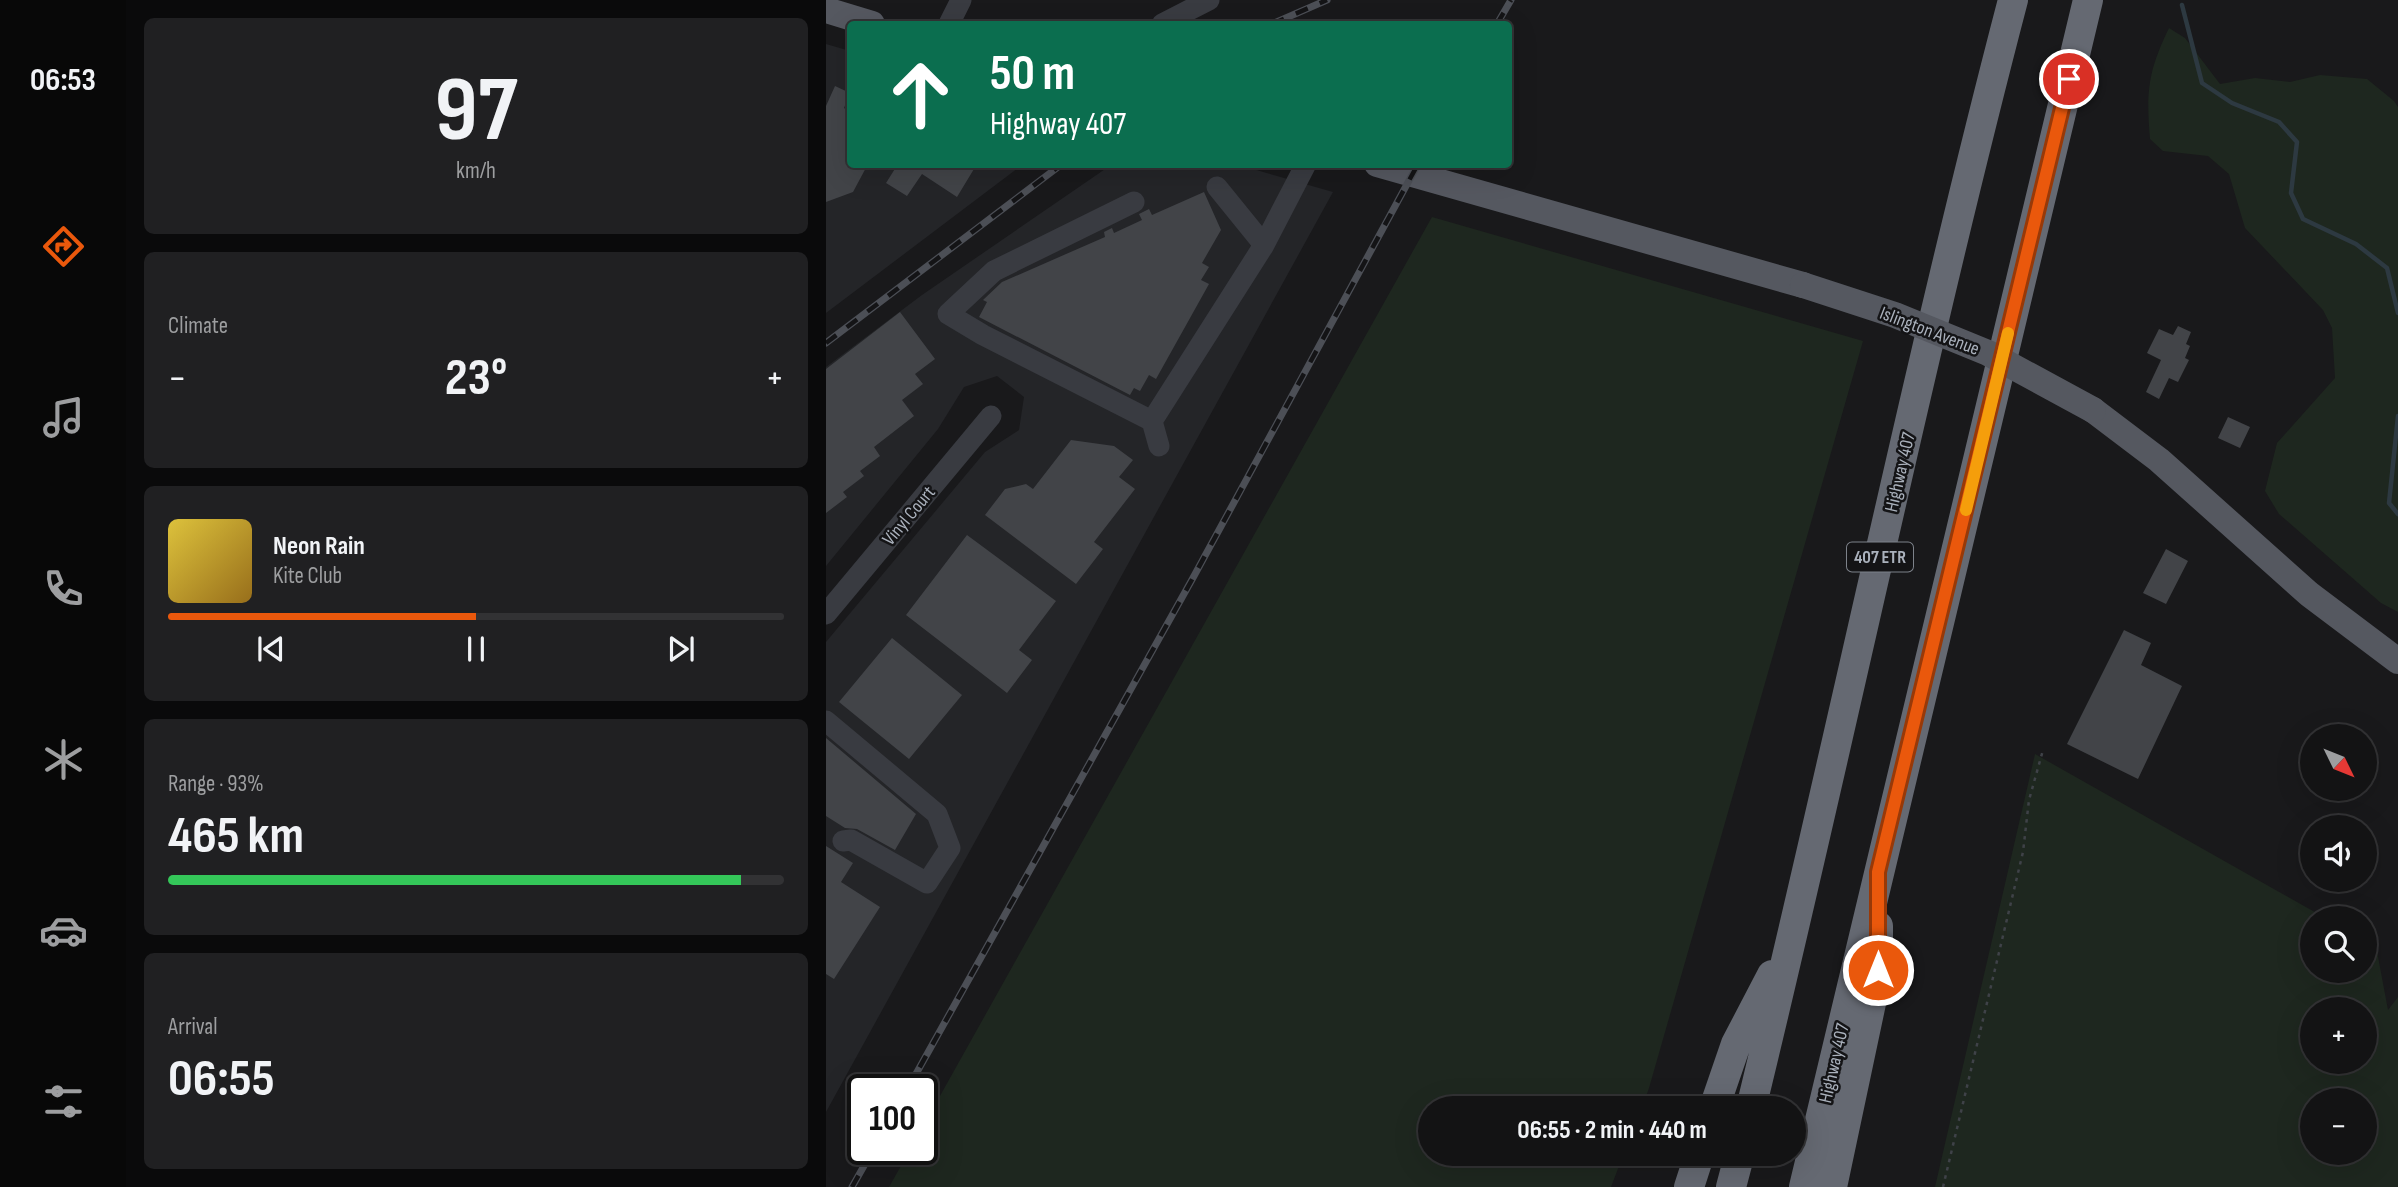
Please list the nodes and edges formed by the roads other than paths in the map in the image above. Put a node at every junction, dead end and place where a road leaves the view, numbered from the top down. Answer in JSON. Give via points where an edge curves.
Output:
{"nodes":[{"id":1,"x":961,"y":0,"type":"edge"},
{"id":2,"x":1209,"y":0,"type":"edge"},
{"id":3,"x":2013,"y":0,"type":"edge"},
{"id":4,"x":2088,"y":0,"type":"edge"},
{"id":5,"x":826,"y":10,"type":"edge"},
{"id":6,"x":862,"y":21,"type":"edge"},
{"id":7,"x":950,"y":21,"type":"edge"},
{"id":8,"x":1167,"y":21,"type":"edge"},
{"id":9,"x":1304,"y":168,"type":"edge"},
{"id":10,"x":1391,"y":168,"type":"edge"},
{"id":11,"x":1217,"y":187,"type":"dead end"},
{"id":12,"x":1134,"y":202,"type":"dead end"},
{"id":13,"x":1264,"y":245,"type":"junction"},
{"id":14,"x":991,"y":416,"type":"dead end"},
{"id":15,"x":1152,"y":421,"type":"junction"},
{"id":16,"x":1158,"y":446,"type":"dead end"},
{"id":17,"x":826,"y":614,"type":"edge"},
{"id":18,"x":2398,"y":661,"type":"edge"},
{"id":19,"x":826,"y":721,"type":"edge"},
{"id":20,"x":843,"y":841,"type":"dead end"},
{"id":21,"x":1878,"y":872,"type":"junction"},
{"id":22,"x":1793,"y":935,"type":"junction"},
{"id":23,"x":1718,"y":1096,"type":"edge"},
{"id":24,"x":1754,"y":1096,"type":"edge"},
{"id":25,"x":1695,"y":1166,"type":"edge"},
{"id":26,"x":1737,"y":1166,"type":"edge"},
{"id":27,"x":1689,"y":1187,"type":"edge"},
{"id":28,"x":1731,"y":1187,"type":"edge"},
{"id":29,"x":1804,"y":1187,"type":"edge"},
{"id":30,"x":1832,"y":1187,"type":"edge"}],
"edges":[{"from":1,"to":7,"type":"street"},
{"from":2,"to":8,"type":"street"},
{"from":3,"to":22,"type":"highway","name":"Highway 407","number":"407 ETR","via":[[1966,180]]},
{"from":4,"to":21,"type":"highway","name":"Highway 407"},
{"from":5,"to":6,"type":"main road"},
{"from":9,"to":13,"type":"street"},
{"from":10,"to":18,"type":"main road","name":"Islington Avenue","bridge":true,"via":[[1803,285],[1895,315],[1988,353],[2093,411],[2170,469],[2309,594]]},
{"from":11,"to":13,"type":"street"},
{"from":12,"to":15,"type":"street","via":[[994,271],[948,314]]},
{"from":13,"to":15,"type":"street"},
{"from":14,"to":17,"type":"street","name":"Vinyl Court"},
{"from":15,"to":16,"type":"street"},
{"from":19,"to":20,"type":"street","via":[[937,814],[950,848],[927,883],[851,840]]},
{"from":21,"to":29,"type":"highway","name":"Highway 407"},
{"from":21,"to":30,"type":"highway","via":[[1878,970]]},
{"from":22,"to":23,"type":"highway","via":[[1736,1044]]},
{"from":22,"to":24,"type":"highway","name":"Highway 407","number":"407 ETR"},
{"from":25,"to":27,"type":"highway"},
{"from":26,"to":28,"type":"highway"}]}
